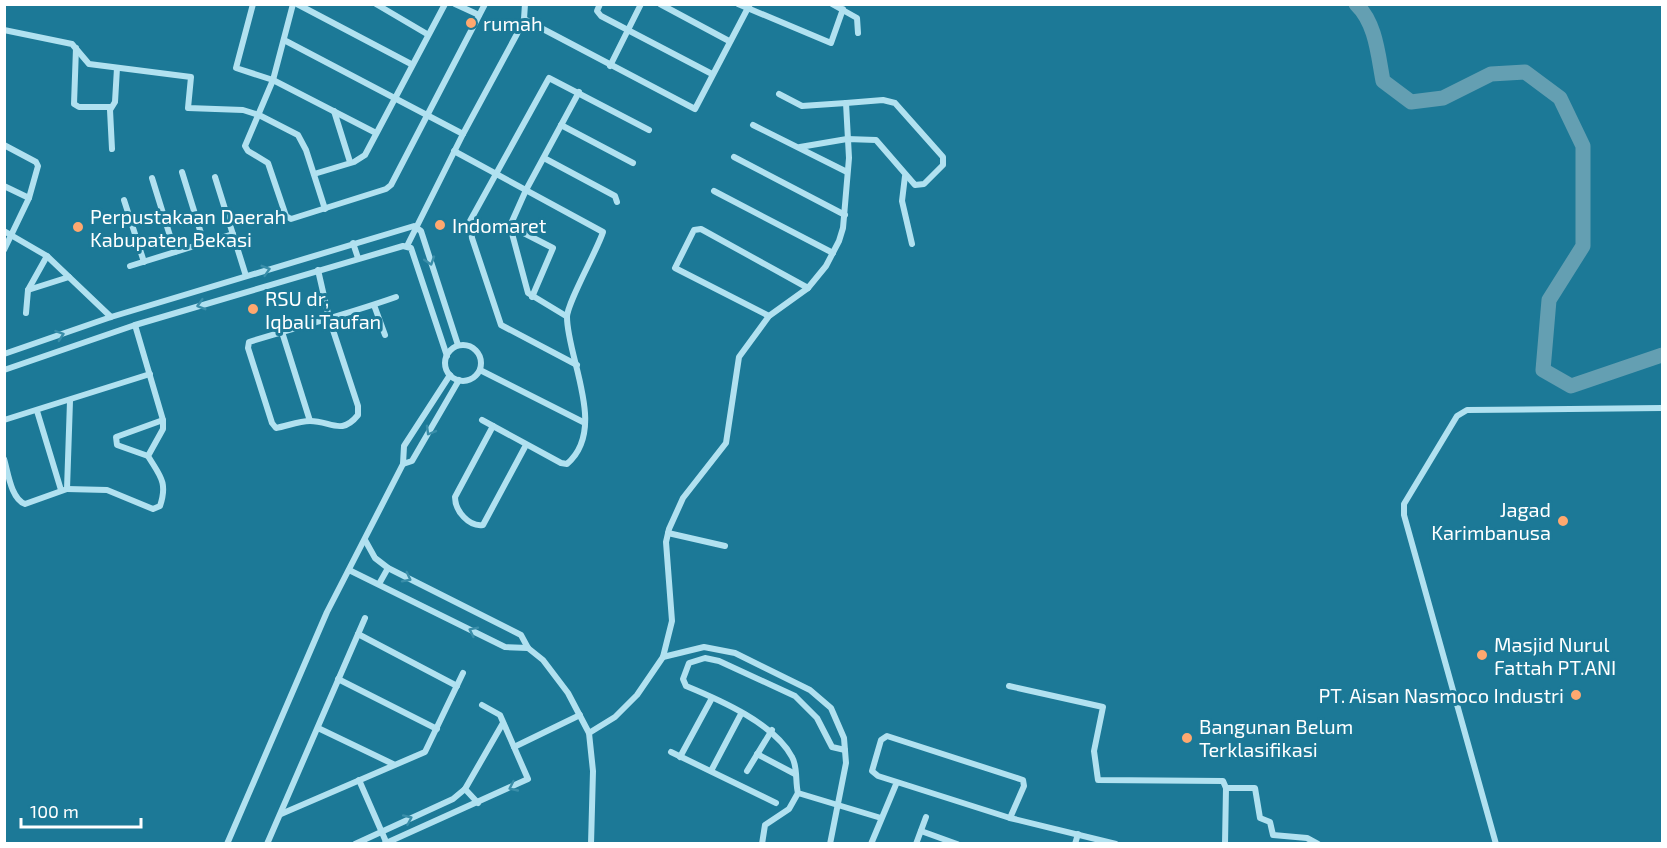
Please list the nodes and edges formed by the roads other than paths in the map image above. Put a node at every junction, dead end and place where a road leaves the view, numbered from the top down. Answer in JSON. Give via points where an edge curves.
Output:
{"nodes":[{"id":1,"x":253,"y":4,"type":"edge"},
{"id":2,"x":295,"y":4,"type":"edge"},
{"id":3,"x":376,"y":4,"type":"edge"},
{"id":4,"x":445,"y":4,"type":"edge"},
{"id":5,"x":455,"y":4,"type":"edge"},
{"id":6,"x":485,"y":4,"type":"edge"},
{"id":7,"x":525,"y":4,"type":"edge"},
{"id":8,"x":600,"y":4,"type":"edge"},
{"id":9,"x":641,"y":4,"type":"edge"},
{"id":10,"x":660,"y":4,"type":"edge"},
{"id":11,"x":738,"y":4,"type":"edge"},
{"id":12,"x":832,"y":4,"type":"edge"},
{"id":13,"x":749,"y":7,"type":"edge"},
{"id":14,"x":843,"y":9,"type":"junction"},
{"id":15,"x":479,"y":15,"type":"junction"},
{"id":16,"x":524,"y":19,"type":"junction"},
{"id":17,"x":627,"y":29,"type":"junction"},
{"id":18,"x":4,"y":30,"type":"edge"},
{"id":19,"x":858,"y":33,"type":"dead end"},
{"id":20,"x":427,"y":34,"type":"junction"},
{"id":21,"x":284,"y":40,"type":"junction"},
{"id":22,"x":729,"y":41,"type":"junction"},
{"id":23,"x":76,"y":47,"type":"junction"},
{"id":24,"x":411,"y":64,"type":"junction"},
{"id":25,"x":610,"y":66,"type":"junction"},
{"id":26,"x":117,"y":68,"type":"junction"},
{"id":27,"x":712,"y":74,"type":"junction"},
{"id":28,"x":273,"y":80,"type":"junction"},
{"id":29,"x":579,"y":92,"type":"junction"},
{"id":30,"x":779,"y":94,"type":"dead end"},
{"id":31,"x":394,"y":100,"type":"junction"},
{"id":32,"x":846,"y":103,"type":"junction"},
{"id":33,"x":111,"y":107,"type":"junction"},
{"id":34,"x":334,"y":111,"type":"junction"},
{"id":35,"x":260,"y":115,"type":"junction"},
{"id":36,"x":427,"y":116,"type":"junction"},
{"id":37,"x":561,"y":125,"type":"junction"},
{"id":38,"x":753,"y":125,"type":"dead end"},
{"id":39,"x":649,"y":130,"type":"dead end"},
{"id":40,"x":376,"y":133,"type":"junction"},
{"id":41,"x":463,"y":134,"type":"junction"},
{"id":42,"x":846,"y":139,"type":"junction"},
{"id":43,"x":4,"y":145,"type":"edge"},
{"id":44,"x":800,"y":147,"type":"junction"},
{"id":45,"x":112,"y":149,"type":"dead end"},
{"id":46,"x":454,"y":151,"type":"junction"},
{"id":47,"x":734,"y":157,"type":"dead end"},
{"id":48,"x":544,"y":158,"type":"junction"},
{"id":49,"x":350,"y":162,"type":"junction"},
{"id":50,"x":633,"y":164,"type":"dead end"},
{"id":51,"x":182,"y":172,"type":"dead end"},
{"id":52,"x":847,"y":172,"type":"junction"},
{"id":53,"x":314,"y":174,"type":"junction"},
{"id":54,"x":497,"y":176,"type":"junction"},
{"id":55,"x":905,"y":176,"type":"junction"},
{"id":56,"x":215,"y":177,"type":"dead end"},
{"id":57,"x":152,"y":178,"type":"dead end"},
{"id":58,"x":4,"y":186,"type":"edge"},
{"id":59,"x":526,"y":190,"type":"junction"},
{"id":60,"x":714,"y":191,"type":"dead end"},
{"id":61,"x":29,"y":198,"type":"junction"},
{"id":62,"x":124,"y":200,"type":"dead end"},
{"id":63,"x":617,"y":202,"type":"dead end"},
{"id":64,"x":325,"y":209,"type":"junction"},
{"id":65,"x":844,"y":215,"type":"junction"},
{"id":66,"x":510,"y":226,"type":"junction"},
{"id":67,"x":418,"y":227,"type":"junction"},
{"id":68,"x":4,"y":231,"type":"edge"},
{"id":69,"x":233,"y":234,"type":"junction"},
{"id":70,"x":12,"y":235,"type":"junction"},
{"id":71,"x":204,"y":243,"type":"junction"},
{"id":72,"x":353,"y":243,"type":"junction"},
{"id":73,"x":912,"y":244,"type":"dead end"},
{"id":74,"x":407,"y":246,"type":"junction"},
{"id":75,"x":4,"y":250,"type":"edge"},
{"id":76,"x":175,"y":252,"type":"junction"},
{"id":77,"x":833,"y":253,"type":"junction"},
{"id":78,"x":46,"y":256,"type":"junction"},
{"id":79,"x":358,"y":258,"type":"junction"},
{"id":80,"x":144,"y":262,"type":"junction"},
{"id":81,"x":130,"y":266,"type":"dead end"},
{"id":82,"x":318,"y":270,"type":"junction"},
{"id":83,"x":246,"y":276,"type":"junction"},
{"id":84,"x":69,"y":277,"type":"junction"},
{"id":85,"x":220,"y":285,"type":"junction"},
{"id":86,"x":808,"y":288,"type":"junction"},
{"id":87,"x":28,"y":290,"type":"junction"},
{"id":88,"x":396,"y":297,"type":"dead end"},
{"id":89,"x":532,"y":297,"type":"junction"},
{"id":90,"x":225,"y":298,"type":"junction"},
{"id":91,"x":374,"y":305,"type":"junction"},
{"id":92,"x":26,"y":313,"type":"dead end"},
{"id":93,"x":566,"y":316,"type":"junction"},
{"id":94,"x":769,"y":316,"type":"junction"},
{"id":95,"x":111,"y":317,"type":"junction"},
{"id":96,"x":328,"y":318,"type":"junction"},
{"id":97,"x":135,"y":325,"type":"junction"},
{"id":98,"x":282,"y":332,"type":"junction"},
{"id":99,"x":385,"y":335,"type":"dead end"},
{"id":100,"x":458,"y":345,"type":"junction"},
{"id":101,"x":4,"y":354,"type":"edge"},
{"id":102,"x":447,"y":356,"type":"junction"},
{"id":103,"x":577,"y":365,"type":"junction"},
{"id":104,"x":4,"y":370,"type":"edge"},
{"id":105,"x":480,"y":370,"type":"junction"},
{"id":106,"x":150,"y":374,"type":"junction"},
{"id":107,"x":450,"y":375,"type":"junction"},
{"id":108,"x":459,"y":380,"type":"junction"},
{"id":109,"x":70,"y":401,"type":"junction"},
{"id":110,"x":1662,"y":408,"type":"edge"},
{"id":111,"x":37,"y":411,"type":"junction"},
{"id":112,"x":4,"y":420,"type":"edge"},
{"id":113,"x":163,"y":420,"type":"junction"},
{"id":114,"x":482,"y":420,"type":"dead end"},
{"id":115,"x":310,"y":421,"type":"junction"},
{"id":116,"x":585,"y":423,"type":"junction"},
{"id":117,"x":493,"y":426,"type":"junction"},
{"id":118,"x":526,"y":445,"type":"junction"},
{"id":119,"x":148,"y":456,"type":"junction"},
{"id":120,"x":4,"y":459,"type":"edge"},
{"id":121,"x":404,"y":464,"type":"junction"},
{"id":122,"x":64,"y":490,"type":"junction"},
{"id":123,"x":668,"y":533,"type":"junction"},
{"id":124,"x":365,"y":540,"type":"junction"},
{"id":125,"x":725,"y":546,"type":"dead end"},
{"id":126,"x":387,"y":568,"type":"junction"},
{"id":127,"x":349,"y":570,"type":"junction"},
{"id":128,"x":379,"y":584,"type":"junction"},
{"id":129,"x":365,"y":618,"type":"dead end"},
{"id":130,"x":357,"y":634,"type":"junction"},
{"id":131,"x":528,"y":648,"type":"junction"},
{"id":132,"x":663,"y":657,"type":"junction"},
{"id":133,"x":463,"y":673,"type":"dead end"},
{"id":134,"x":338,"y":679,"type":"junction"},
{"id":135,"x":457,"y":686,"type":"junction"},
{"id":136,"x":1009,"y":686,"type":"dead end"},
{"id":137,"x":712,"y":698,"type":"junction"},
{"id":138,"x":482,"y":705,"type":"dead end"},
{"id":139,"x":741,"y":714,"type":"junction"},
{"id":140,"x":580,"y":715,"type":"junction"},
{"id":141,"x":503,"y":723,"type":"junction"},
{"id":142,"x":318,"y":728,"type":"junction"},
{"id":143,"x":437,"y":729,"type":"junction"},
{"id":144,"x":772,"y":730,"type":"junction"},
{"id":145,"x":589,"y":733,"type":"junction"},
{"id":146,"x":514,"y":747,"type":"junction"},
{"id":147,"x":845,"y":750,"type":"junction"},
{"id":148,"x":671,"y":753,"type":"dead end"},
{"id":149,"x":758,"y":754,"type":"junction"},
{"id":150,"x":680,"y":757,"type":"junction"},
{"id":151,"x":393,"y":764,"type":"junction"},
{"id":152,"x":711,"y":771,"type":"junction"},
{"id":153,"x":747,"y":771,"type":"dead end"},
{"id":154,"x":795,"y":774,"type":"junction"},
{"id":155,"x":358,"y":780,"type":"junction"},
{"id":156,"x":897,"y":782,"type":"junction"},
{"id":157,"x":1226,"y":788,"type":"junction"},
{"id":158,"x":465,"y":789,"type":"junction"},
{"id":159,"x":798,"y":793,"type":"junction"},
{"id":160,"x":478,"y":803,"type":"junction"},
{"id":161,"x":776,"y":803,"type":"dead end"},
{"id":162,"x":837,"y":806,"type":"junction"},
{"id":163,"x":281,"y":814,"type":"junction"},
{"id":164,"x":926,"y":817,"type":"dead end"},
{"id":165,"x":881,"y":818,"type":"junction"},
{"id":166,"x":1010,"y":818,"type":"junction"},
{"id":167,"x":381,"y":831,"type":"junction"},
{"id":168,"x":921,"y":831,"type":"junction"},
{"id":169,"x":1078,"y":834,"type":"junction"},
{"id":170,"x":227,"y":843,"type":"edge"},
{"id":171,"x":267,"y":843,"type":"edge"},
{"id":172,"x":355,"y":843,"type":"edge"},
{"id":173,"x":386,"y":843,"type":"edge"},
{"id":174,"x":591,"y":843,"type":"edge"},
{"id":175,"x":762,"y":843,"type":"edge"},
{"id":176,"x":830,"y":843,"type":"edge"},
{"id":177,"x":871,"y":843,"type":"edge"},
{"id":178,"x":916,"y":843,"type":"edge"},
{"id":179,"x":957,"y":843,"type":"edge"},
{"id":180,"x":1075,"y":843,"type":"edge"},
{"id":181,"x":1113,"y":843,"type":"edge"},
{"id":182,"x":1226,"y":843,"type":"edge"},
{"id":183,"x":1318,"y":843,"type":"edge"},
{"id":184,"x":1496,"y":843,"type":"edge"}],
"edges":[{"from":1,"to":28,"type":"street","via":[[236,66]]},
{"from":2,"to":21,"type":"street"},
{"from":2,"to":24,"type":"street"},
{"from":3,"to":20,"type":"street"},
{"from":4,"to":20,"type":"street"},
{"from":5,"to":15,"type":"street"},
{"from":6,"to":15,"type":"street"},
{"from":7,"to":16,"type":"street"},
{"from":8,"to":17,"type":"street","via":[[597,11],[601,16]]},
{"from":9,"to":17,"type":"street"},
{"from":10,"to":22,"type":"street"},
{"from":11,"to":13,"type":"street"},
{"from":12,"to":14,"type":"street"},
{"from":13,"to":14,"type":"street","via":[[831,43]]},
{"from":13,"to":22,"type":"street"},
{"from":14,"to":19,"type":"street","via":[[857,18]]},
{"from":15,"to":36,"type":"street"},
{"from":16,"to":25,"type":"street"},
{"from":16,"to":41,"type":"street"},
{"from":17,"to":25,"type":"street"},
{"from":17,"to":27,"type":"street"},
{"from":18,"to":23,"type":"street"},
{"from":20,"to":24,"type":"street"},
{"from":21,"to":28,"type":"street"},
{"from":21,"to":31,"type":"street"},
{"from":22,"to":27,"type":"street"},
{"from":23,"to":26,"type":"street","via":[[89,64]]},
{"from":23,"to":33,"type":"street","via":[[74,104]]},
{"from":24,"to":31,"type":"street"},
{"from":25,"to":27,"type":"street","via":[[692,109],[698,106]]},
{"from":26,"to":33,"type":"street","via":[[115,102]]},
{"from":26,"to":35,"type":"street","via":[[191,77],[188,108],[226,108]]},
{"from":28,"to":34,"type":"street"},
{"from":28,"to":35,"type":"street"},
{"from":29,"to":37,"type":"street"},
{"from":29,"to":39,"type":"street"},
{"from":29,"to":54,"type":"street","via":[[549,78]]},
{"from":30,"to":32,"type":"street","via":[[806,106]]},
{"from":31,"to":36,"type":"street"},
{"from":31,"to":40,"type":"street"},
{"from":32,"to":42,"type":"street"},
{"from":32,"to":55,"type":"street","via":[[895,103],[943,157],[943,165],[922,185],[915,185]]},
{"from":33,"to":45,"type":"street"},
{"from":34,"to":40,"type":"street"},
{"from":34,"to":49,"type":"street"},
{"from":35,"to":53,"type":"street","via":[[302,139]]},
{"from":35,"to":64,"type":"street","via":[[246,148],[268,163],[286,216],[291,219]]},
{"from":36,"to":41,"type":"street"},
{"from":36,"to":64,"type":"street","via":[[390,187]]},
{"from":37,"to":48,"type":"street"},
{"from":37,"to":50,"type":"street"},
{"from":38,"to":44,"type":"street"},
{"from":40,"to":49,"type":"street","via":[[365,155]]},
{"from":41,"to":46,"type":"street"},
{"from":42,"to":44,"type":"street"},
{"from":42,"to":52,"type":"street"},
{"from":42,"to":55,"type":"street","via":[[876,140]]},
{"from":43,"to":61,"type":"street","via":[[38,164]]},
{"from":44,"to":52,"type":"street"},
{"from":46,"to":54,"type":"street"},
{"from":46,"to":67,"type":"street"},
{"from":47,"to":65,"type":"street"},
{"from":48,"to":59,"type":"street"},
{"from":48,"to":63,"type":"street","via":[[615,196]]},
{"from":49,"to":53,"type":"street"},
{"from":51,"to":71,"type":"street"},
{"from":52,"to":65,"type":"street"},
{"from":53,"to":64,"type":"street"},
{"from":54,"to":59,"type":"street"},
{"from":54,"to":103,"type":"street","via":[[469,226],[499,321],[508,331]]},
{"from":55,"to":73,"type":"street","via":[[902,201]]},
{"from":56,"to":69,"type":"street"},
{"from":57,"to":76,"type":"street"},
{"from":58,"to":61,"type":"street"},
{"from":59,"to":66,"type":"street"},
{"from":59,"to":93,"type":"street","via":[[603,232]]},
{"from":60,"to":77,"type":"street"},
{"from":61,"to":70,"type":"street"},
{"from":62,"to":80,"type":"street"},
{"from":65,"to":77,"type":"street"},
{"from":66,"to":89,"type":"street","via":[[525,285]]},
{"from":66,"to":89,"type":"street","via":[[553,248]]},
{"from":67,"to":72,"type":"street"},
{"from":67,"to":74,"type":"street"},
{"from":67,"to":100,"type":"street","one_way":true},
{"from":68,"to":70,"type":"street"},
{"from":69,"to":71,"type":"street"},
{"from":69,"to":83,"type":"street"},
{"from":70,"to":75,"type":"street"},
{"from":70,"to":78,"type":"street"},
{"from":71,"to":76,"type":"street"},
{"from":72,"to":79,"type":"street"},
{"from":83,"to":72,"type":"street","one_way":true},
{"from":74,"to":79,"type":"street"},
{"from":74,"to":102,"type":"street"},
{"from":76,"to":80,"type":"street"},
{"from":77,"to":86,"type":"street"},
{"from":78,"to":84,"type":"street"},
{"from":78,"to":87,"type":"street"},
{"from":79,"to":82,"type":"street"},
{"from":80,"to":81,"type":"street"},
{"from":82,"to":90,"type":"street"},
{"from":82,"to":96,"type":"street"},
{"from":83,"to":85,"type":"street"},
{"from":84,"to":87,"type":"street"},
{"from":84,"to":95,"type":"street"},
{"from":85,"to":90,"type":"street"},
{"from":85,"to":95,"type":"street"},
{"from":86,"to":94,"type":"street"},
{"from":86,"to":94,"type":"street","via":[[701,229],[693,231],[675,268]]},
{"from":87,"to":92,"type":"street"},
{"from":88,"to":91,"type":"street"},
{"from":89,"to":93,"type":"street"},
{"from":90,"to":97,"type":"street","one_way":true},
{"from":91,"to":96,"type":"street"},
{"from":91,"to":99,"type":"street"},
{"from":93,"to":103,"type":"street"},
{"from":94,"to":123,"type":"street","via":[[740,357],[726,443],[683,498]]},
{"from":101,"to":95,"type":"street","one_way":true},
{"from":96,"to":98,"type":"street"},
{"from":96,"to":115,"type":"street","via":[[359,412],[352,424],[342,427]]},
{"from":97,"to":104,"type":"street"},
{"from":97,"to":106,"type":"street"},
{"from":98,"to":115,"type":"street"},
{"from":98,"to":115,"type":"street","via":[[248,344],[272,423],[278,428]]},
{"from":100,"to":102,"type":"street"},
{"from":100,"to":105,"type":"street","via":[[474,348],[482,362]]},
{"from":102,"to":107,"type":"street","via":[[446,369]]},
{"from":103,"to":116,"type":"street"},
{"from":105,"to":108,"type":"street","via":[[467,381]]},
{"from":105,"to":116,"type":"street"},
{"from":106,"to":109,"type":"street"},
{"from":106,"to":113,"type":"street"},
{"from":107,"to":108,"type":"street"},
{"from":107,"to":121,"type":"street","via":[[404,446]]},
{"from":108,"to":121,"type":"street","one_way":true,"via":[[412,461]]},
{"from":109,"to":111,"type":"street"},
{"from":109,"to":122,"type":"street"},
{"from":110,"to":184,"type":"street","via":[[1467,410],[1457,416],[1404,504]]},
{"from":111,"to":112,"type":"street"},
{"from":111,"to":122,"type":"street"},
{"from":113,"to":119,"type":"street","via":[[163,429]]},
{"from":113,"to":119,"type":"street","via":[[116,437],[117,445]]},
{"from":114,"to":117,"type":"street"},
{"from":116,"to":118,"type":"street","via":[[581,440],[567,464]]},
{"from":117,"to":118,"type":"street"},
{"from":117,"to":118,"type":"street","via":[[455,497],[457,508],[466,519],[483,526]]},
{"from":119,"to":122,"type":"street","via":[[164,485],[159,507],[153,509],[107,490]]},
{"from":120,"to":122,"type":"street","via":[[20,502],[25,504]]},
{"from":121,"to":124,"type":"street"},
{"from":123,"to":125,"type":"street"},
{"from":123,"to":132,"type":"street","via":[[672,621]]},
{"from":124,"to":126,"type":"street"},
{"from":124,"to":127,"type":"street"},
{"from":126,"to":128,"type":"street"},
{"from":126,"to":131,"type":"street","one_way":true,"via":[[521,635]]},
{"from":127,"to":128,"type":"street"},
{"from":127,"to":170,"type":"street"},
{"from":131,"to":128,"type":"street","one_way":true,"via":[[505,647]]},
{"from":129,"to":130,"type":"street"},
{"from":130,"to":134,"type":"street"},
{"from":130,"to":135,"type":"street"},
{"from":131,"to":140,"type":"street","via":[[554,674]]},
{"from":132,"to":145,"type":"street","via":[[637,695],[615,717]]},
{"from":132,"to":147,"type":"street","via":[[704,647],[718,648],[791,680],[831,708]]},
{"from":133,"to":135,"type":"street"},
{"from":134,"to":142,"type":"street"},
{"from":134,"to":143,"type":"street"},
{"from":135,"to":143,"type":"street"},
{"from":136,"to":157,"type":"street","via":[[1103,707],[1094,751],[1098,780],[1220,779]]},
{"from":137,"to":139,"type":"street"},
{"from":137,"to":147,"type":"street","via":[[686,686],[683,679],[689,663],[696,659],[719,661],[795,696],[817,718],[832,747]]},
{"from":137,"to":150,"type":"street"},
{"from":138,"to":141,"type":"street","via":[[498,713]]},
{"from":139,"to":144,"type":"street"},
{"from":139,"to":152,"type":"street"},
{"from":140,"to":145,"type":"street"},
{"from":140,"to":146,"type":"street"},
{"from":141,"to":146,"type":"street"},
{"from":141,"to":158,"type":"street"},
{"from":142,"to":151,"type":"street"},
{"from":142,"to":163,"type":"street"},
{"from":143,"to":151,"type":"street","via":[[425,752]]},
{"from":144,"to":149,"type":"street"},
{"from":144,"to":154,"type":"street","via":[[793,757]]},
{"from":145,"to":174,"type":"street","via":[[593,771]]},
{"from":146,"to":160,"type":"street","one_way":true,"via":[[528,779]]},
{"from":147,"to":162,"type":"street"},
{"from":148,"to":150,"type":"street"},
{"from":149,"to":153,"type":"street"},
{"from":149,"to":154,"type":"street"},
{"from":150,"to":152,"type":"street"},
{"from":151,"to":155,"type":"street"},
{"from":152,"to":161,"type":"street"},
{"from":154,"to":159,"type":"street"},
{"from":155,"to":163,"type":"street"},
{"from":155,"to":167,"type":"street"},
{"from":156,"to":165,"type":"street"},
{"from":156,"to":166,"type":"street"},
{"from":156,"to":166,"type":"street","via":[[872,771],[881,740],[887,736],[1023,780]]},
{"from":157,"to":182,"type":"street"},
{"from":157,"to":183,"type":"street","via":[[1256,788],[1260,818],[1270,822],[1273,835],[1308,838]]},
{"from":158,"to":160,"type":"street"},
{"from":167,"to":158,"type":"street","one_way":true,"via":[[453,800]]},
{"from":159,"to":162,"type":"street"},
{"from":159,"to":175,"type":"street","via":[[789,809],[765,825]]},
{"from":160,"to":173,"type":"street"},
{"from":162,"to":165,"type":"street"},
{"from":162,"to":176,"type":"street"},
{"from":163,"to":171,"type":"street"},
{"from":164,"to":168,"type":"street"},
{"from":165,"to":177,"type":"street"},
{"from":166,"to":169,"type":"street"},
{"from":167,"to":172,"type":"street"},
{"from":167,"to":173,"type":"street"},
{"from":168,"to":178,"type":"street"},
{"from":168,"to":179,"type":"street"},
{"from":169,"to":180,"type":"street"},
{"from":169,"to":181,"type":"street"}]}
